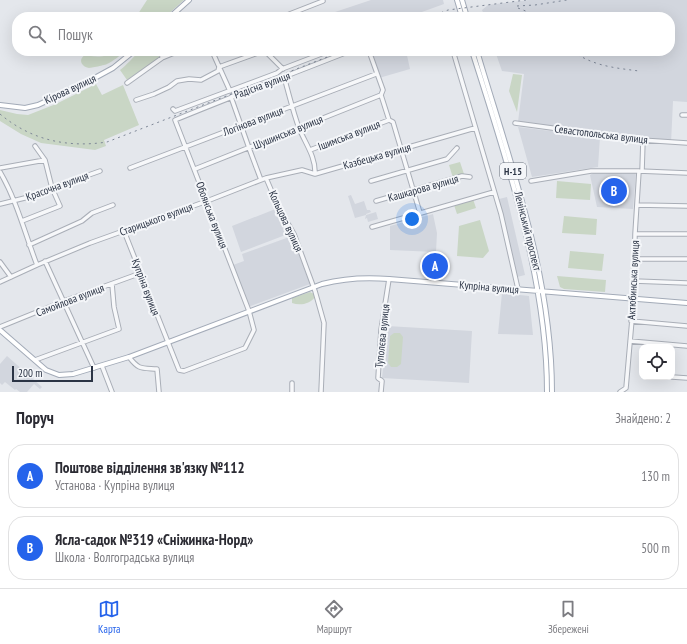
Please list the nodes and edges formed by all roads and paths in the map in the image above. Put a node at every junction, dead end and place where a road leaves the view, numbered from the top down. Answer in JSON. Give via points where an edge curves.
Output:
{"nodes":[{"id":1,"x":189,"y":0,"type":"edge"},
{"id":2,"x":457,"y":0,"type":"edge"},
{"id":3,"x":462,"y":0,"type":"edge"},
{"id":4,"x":323,"y":1,"type":"dead end"},
{"id":5,"x":176,"y":12,"type":"edge"},
{"id":6,"x":295,"y":12,"type":"edge"},
{"id":7,"x":461,"y":12,"type":"edge"},
{"id":8,"x":466,"y":12,"type":"edge"},
{"id":9,"x":128,"y":56,"type":"edge"},
{"id":10,"x":167,"y":56,"type":"edge"},
{"id":11,"x":214,"y":56,"type":"edge"},
{"id":12,"x":251,"y":56,"type":"edge"},
{"id":13,"x":269,"y":56,"type":"edge"},
{"id":14,"x":316,"y":56,"type":"edge"},
{"id":15,"x":338,"y":56,"type":"edge"},
{"id":16,"x":371,"y":56,"type":"edge"},
{"id":17,"x":454,"y":56,"type":"edge"},
{"id":18,"x":473,"y":56,"type":"edge"},
{"id":19,"x":478,"y":56,"type":"edge"},
{"id":20,"x":162,"y":58,"type":"joint"},
{"id":21,"x":218,"y":69,"type":"junction"},
{"id":22,"x":283,"y":69,"type":"junction"},
{"id":23,"x":376,"y":74,"type":"junction"},
{"id":24,"x":284,"y":78,"type":"junction"},
{"id":25,"x":127,"y":83,"type":"dead end"},
{"id":26,"x":230,"y":91,"type":"junction"},
{"id":27,"x":381,"y":95,"type":"junction"},
{"id":28,"x":232,"y":96,"type":"junction"},
{"id":29,"x":136,"y":100,"type":"dead end"},
{"id":30,"x":0,"y":105,"type":"edge"},
{"id":31,"x":293,"y":106,"type":"junction"},
{"id":32,"x":173,"y":109,"type":"dead end"},
{"id":33,"x":682,"y":114,"type":"dead end"},
{"id":34,"x":687,"y":115,"type":"edge"},
{"id":35,"x":175,"y":120,"type":"joint"},
{"id":36,"x":389,"y":120,"type":"junction"},
{"id":37,"x":515,"y":123,"type":"dead end"},
{"id":38,"x":241,"y":125,"type":"junction"},
{"id":39,"x":299,"y":128,"type":"junction"},
{"id":40,"x":475,"y":128,"type":"junction"},
{"id":41,"x":643,"y":140,"type":"junction"},
{"id":42,"x":687,"y":143,"type":"edge"},
{"id":43,"x":35,"y":146,"type":"dead end"},
{"id":44,"x":186,"y":147,"type":"junction"},
{"id":45,"x":249,"y":148,"type":"junction"},
{"id":46,"x":457,"y":148,"type":"dead end"},
{"id":47,"x":310,"y":150,"type":"junction"},
{"id":48,"x":401,"y":150,"type":"junction"},
{"id":49,"x":45,"y":160,"type":"junction"},
{"id":50,"x":0,"y":168,"type":"edge"},
{"id":51,"x":130,"y":168,"type":"dead end"},
{"id":52,"x":195,"y":169,"type":"junction"},
{"id":53,"x":407,"y":170,"type":"junction"},
{"id":54,"x":100,"y":171,"type":"dead end"},
{"id":55,"x":640,"y":171,"type":"junction"},
{"id":56,"x":0,"y":172,"type":"edge"},
{"id":57,"x":687,"y":173,"type":"edge"},
{"id":58,"x":315,"y":174,"type":"junction"},
{"id":59,"x":470,"y":177,"type":"dead end"},
{"id":60,"x":266,"y":178,"type":"junction"},
{"id":61,"x":261,"y":180,"type":"junction"},
{"id":62,"x":371,"y":181,"type":"dead end"},
{"id":63,"x":531,"y":181,"type":"dead end"},
{"id":64,"x":52,"y":188,"type":"junction"},
{"id":65,"x":413,"y":190,"type":"junction"},
{"id":66,"x":494,"y":192,"type":"junction"},
{"id":67,"x":13,"y":200,"type":"junction"},
{"id":68,"x":207,"y":201,"type":"junction"},
{"id":69,"x":376,"y":201,"type":"dead end"},
{"id":70,"x":0,"y":204,"type":"edge"},
{"id":71,"x":114,"y":205,"type":"dead end"},
{"id":72,"x":637,"y":205,"type":"junction"},
{"id":73,"x":687,"y":206,"type":"edge"},
{"id":74,"x":420,"y":213,"type":"junction"},
{"id":75,"x":22,"y":221,"type":"junction"},
{"id":76,"x":372,"y":227,"type":"dead end"},
{"id":77,"x":124,"y":231,"type":"junction"},
{"id":78,"x":635,"y":234,"type":"junction"},
{"id":79,"x":687,"y":234,"type":"edge"},
{"id":80,"x":29,"y":245,"type":"junction"},
{"id":81,"x":634,"y":259,"type":"junction"},
{"id":82,"x":687,"y":259,"type":"edge"},
{"id":83,"x":45,"y":261,"type":"junction"},
{"id":84,"x":0,"y":262,"type":"edge"},
{"id":85,"x":37,"y":265,"type":"junction"},
{"id":86,"x":140,"y":273,"type":"junction"},
{"id":87,"x":10,"y":278,"type":"junction"},
{"id":88,"x":389,"y":279,"type":"junction"},
{"id":89,"x":634,"y":281,"type":"junction"},
{"id":90,"x":0,"y":282,"type":"edge"},
{"id":91,"x":687,"y":283,"type":"edge"},
{"id":92,"x":112,"y":284,"type":"junction"},
{"id":93,"x":314,"y":287,"type":"junction"},
{"id":94,"x":518,"y":289,"type":"junction"},
{"id":95,"x":536,"y":291,"type":"junction"},
{"id":96,"x":543,"y":292,"type":"junction"},
{"id":97,"x":634,"y":299,"type":"junction"},
{"id":98,"x":64,"y":301,"type":"junction"},
{"id":99,"x":687,"y":304,"type":"edge"},
{"id":100,"x":249,"y":311,"type":"junction"},
{"id":101,"x":631,"y":321,"type":"junction"},
{"id":102,"x":687,"y":326,"type":"edge"},
{"id":103,"x":0,"y":329,"type":"edge"},
{"id":104,"x":83,"y":342,"type":"junction"},
{"id":105,"x":630,"y":342,"type":"junction"},
{"id":106,"x":167,"y":343,"type":"junction"},
{"id":107,"x":647,"y":344,"type":"edge"},
{"id":108,"x":675,"y":346,"type":"edge"},
{"id":109,"x":687,"y":346,"type":"edge"},
{"id":110,"x":129,"y":357,"type":"junction"},
{"id":111,"x":35,"y":360,"type":"junction"},
{"id":112,"x":102,"y":366,"type":"junction"},
{"id":113,"x":94,"y":368,"type":"junction"},
{"id":114,"x":675,"y":377,"type":"edge"},
{"id":115,"x":687,"y":378,"type":"edge"},
{"id":116,"x":292,"y":383,"type":"dead end"},
{"id":117,"x":112,"y":392,"type":"edge"},
{"id":118,"x":158,"y":392,"type":"edge"},
{"id":119,"x":292,"y":392,"type":"edge"},
{"id":120,"x":321,"y":392,"type":"edge"},
{"id":121,"x":381,"y":392,"type":"edge"},
{"id":122,"x":547,"y":392,"type":"edge"},
{"id":123,"x":552,"y":392,"type":"edge"},
{"id":124,"x":620,"y":392,"type":"edge"}],
"edges":[{"from":1,"to":5,"type":"main road"},
{"from":2,"to":7,"type":"main road"},
{"from":3,"to":8,"type":"main road"},
{"from":4,"to":6,"type":"street"},
{"from":9,"to":30,"type":"main road","name":"Кірова вулиця","via":[[113,68],[38,105],[21,108]]},
{"from":10,"to":20,"type":"street"},
{"from":11,"to":21,"type":"street"},
{"from":12,"to":21,"type":"street"},
{"from":13,"to":22,"type":"street"},
{"from":14,"to":22,"type":"street","name":"Радісна вулиця"},
{"from":15,"to":24,"type":"street","name":"Радісна вулиця"},
{"from":16,"to":23,"type":"street"},
{"from":17,"to":40,"type":"street"},
{"from":18,"to":95,"type":"main road","name":"Ленінський проспект","number":"Н-15","via":[[521,216]]},
{"from":19,"to":96,"type":"main road","name":"Ленінський проспект","number":"Н-15","via":[[526,215]]},
{"from":20,"to":25,"type":"street"},
{"from":21,"to":26,"type":"street"},
{"from":21,"to":29,"type":"street","via":[[201,80],[177,81],[154,94]]},
{"from":22,"to":26,"type":"street","name":"Радісна вулиця"},
{"from":23,"to":27,"type":"street","via":[[383,90]]},
{"from":23,"to":31,"type":"street","name":"Логінова вулиця"},
{"from":24,"to":28,"type":"street","name":"Радісна вулиця"},
{"from":24,"to":31,"type":"street"},
{"from":26,"to":32,"type":"street","name":"Радісна вулиця","via":[[175,111]]},
{"from":27,"to":36,"type":"street"},
{"from":27,"to":39,"type":"street","name":"Шушинська вулиця"},
{"from":28,"to":35,"type":"street","name":"Радісна вулиця"},
{"from":28,"to":38,"type":"street"},
{"from":31,"to":38,"type":"street","name":"Логінова вулиця"},
{"from":31,"to":39,"type":"street"},
{"from":33,"to":34,"type":"street"},
{"from":35,"to":44,"type":"street","name":"Обоянська вулиця"},
{"from":36,"to":47,"type":"street","name":"Ішимська вулиця"},
{"from":36,"to":48,"type":"street","via":[[393,122]]},
{"from":37,"to":41,"type":"street","name":"Севастопольська вулиця"},
{"from":38,"to":44,"type":"street","name":"Логінова вулиця"},
{"from":38,"to":45,"type":"street"},
{"from":39,"to":45,"type":"street","name":"Шушинська вулиця"},
{"from":39,"to":47,"type":"street"},
{"from":40,"to":48,"type":"street","name":"Казбецька вулиця"},
{"from":40,"to":66,"type":"street"},
{"from":41,"to":42,"type":"street","name":"Севастопольська вулиця"},
{"from":41,"to":55,"type":"street","name":"Актюбинська вулиця"},
{"from":43,"to":49,"type":"street"},
{"from":44,"to":51,"type":"street","name":"Логінова вулиця"},
{"from":44,"to":52,"type":"street","name":"Обоянська вулиця"},
{"from":45,"to":52,"type":"street","name":"Шушинська вулиця"},
{"from":45,"to":61,"type":"street"},
{"from":46,"to":53,"type":"street","via":[[447,159]]},
{"from":47,"to":58,"type":"street","via":[[316,168]]},
{"from":48,"to":53,"type":"street"},
{"from":48,"to":58,"type":"street","name":"Казбецька вулиця"},
{"from":49,"to":50,"type":"street"},
{"from":49,"to":64,"type":"street"},
{"from":52,"to":68,"type":"street","name":"Обоянська вулиця"},
{"from":53,"to":62,"type":"street"},
{"from":53,"to":65,"type":"street"},
{"from":54,"to":64,"type":"street","name":"Красочна вулиця"},
{"from":55,"to":57,"type":"street"},
{"from":55,"to":63,"type":"street","via":[[589,171]]},
{"from":55,"to":72,"type":"street","name":"Актюбинська вулиця"},
{"from":56,"to":67,"type":"street","name":"Красочна вулиця"},
{"from":58,"to":60,"type":"street","name":"Старицького вулиця","via":[[302,170]]},
{"from":59,"to":65,"type":"street","name":"Кашкарова вулиця","via":[[462,176]]},
{"from":60,"to":61,"type":"street","name":"Старицького вулиця"},
{"from":60,"to":93,"type":"street","name":"Кольцова вулиця","via":[[294,234]]},
{"from":61,"to":68,"type":"street","name":"Старицького вулиця"},
{"from":64,"to":67,"type":"street","name":"Красочна вулиця","via":[[41,194]]},
{"from":64,"to":75,"type":"street","via":[[60,206]]},
{"from":65,"to":69,"type":"street","name":"Кашкарова вулиця"},
{"from":65,"to":74,"type":"street"},
{"from":66,"to":74,"type":"street"},
{"from":66,"to":94,"type":"street"},
{"from":67,"to":70,"type":"street","name":"Красочна вулиця"},
{"from":67,"to":75,"type":"street","name":"Красочна вулиця"},
{"from":68,"to":77,"type":"street","name":"Старицького вулиця"},
{"from":68,"to":100,"type":"street","name":"Обоянська вулиця"},
{"from":71,"to":80,"type":"street","via":[[92,213],[82,221]]},
{"from":72,"to":73,"type":"street"},
{"from":72,"to":78,"type":"street","name":"Актюбинська вулиця"},
{"from":74,"to":76,"type":"street"},
{"from":75,"to":80,"type":"street","name":"Красочна вулиця"},
{"from":77,"to":83,"type":"street","name":"Старицького вулиця"},
{"from":77,"to":86,"type":"street","name":"Купріна вулиця"},
{"from":78,"to":79,"type":"street"},
{"from":78,"to":81,"type":"street","name":"Актюбинська вулиця"},
{"from":80,"to":85,"type":"street","name":"Красочна вулиця"},
{"from":81,"to":82,"type":"street"},
{"from":81,"to":89,"type":"street","name":"Актюбинська вулиця"},
{"from":83,"to":85,"type":"street","name":"Старицького вулиця"},
{"from":83,"to":98,"type":"street"},
{"from":84,"to":87,"type":"street"},
{"from":85,"to":87,"type":"street","name":"Старицького вулиця"},
{"from":86,"to":92,"type":"street","name":"Самойлова вулиця"},
{"from":86,"to":106,"type":"street","name":"Купріна вулиця"},
{"from":87,"to":90,"type":"street","name":"Старицького вулиця"},
{"from":88,"to":93,"type":"main road","name":"Купріна вулиця","via":[[365,277]]},
{"from":88,"to":94,"type":"main road","name":"Купріна вулиця"},
{"from":88,"to":121,"type":"street","name":"Туполєва вулиця","via":[[380,337],[378,378],[382,381]]},
{"from":89,"to":91,"type":"street"},
{"from":89,"to":97,"type":"street","name":"Актюбинська вулиця"},
{"from":92,"to":98,"type":"street","name":"Самойлова вулиця"},
{"from":92,"to":104,"type":"street","via":[[118,329]]},
{"from":93,"to":100,"type":"main road","name":"Купріна вулиця"},
{"from":93,"to":120,"type":"street","name":"Кольцова вулиця","via":[[324,323]]},
{"from":94,"to":95,"type":"main road","name":"Купріна вулиця"},
{"from":95,"to":96,"type":"main road","name":"Купріна вулиця"},
{"from":95,"to":122,"type":"main road","name":"Ленінський проспект","number":"Н-15","via":[[547,365]]},
{"from":96,"to":97,"type":"main road","name":"Купріна вулиця"},
{"from":96,"to":123,"type":"main road","name":"Ленінський проспект","number":"Н-15","via":[[552,365]]},
{"from":97,"to":99,"type":"main road","name":"Купріна вулиця"},
{"from":97,"to":101,"type":"street","name":"Актюбинська вулиця"},
{"from":98,"to":103,"type":"street","name":"Самойлова вулиця"},
{"from":98,"to":104,"type":"street"},
{"from":100,"to":106,"type":"main road","name":"Купріна вулиця"},
{"from":100,"to":106,"type":"street","name":"Купріна вулиця","via":[[254,330],[245,348],[184,371],[178,370]]},
{"from":101,"to":102,"type":"street"},
{"from":101,"to":105,"type":"street","name":"Актюбинська вулиця"},
{"from":103,"to":111,"type":"main road","name":"Купріна вулиця"},
{"from":104,"to":111,"type":"street"},
{"from":104,"to":113,"type":"street"},
{"from":105,"to":107,"type":"street"},
{"from":105,"to":124,"type":"street","name":"Актюбинська вулиця","via":[[626,388]]},
{"from":106,"to":110,"type":"main road","name":"Купріна вулиця"},
{"from":108,"to":109,"type":"street"},
{"from":110,"to":112,"type":"main road","name":"Купріна вулиця"},
{"from":110,"to":118,"type":"street","via":[[136,366],[157,369]]},
{"from":111,"to":113,"type":"main road","name":"Купріна вулиця","via":[[46,370],[59,375]]},
{"from":112,"to":113,"type":"main road","name":"Купріна вулиця"},
{"from":112,"to":117,"type":"street"},
{"from":114,"to":115,"type":"street"},
{"from":116,"to":119,"type":"street"}]}
